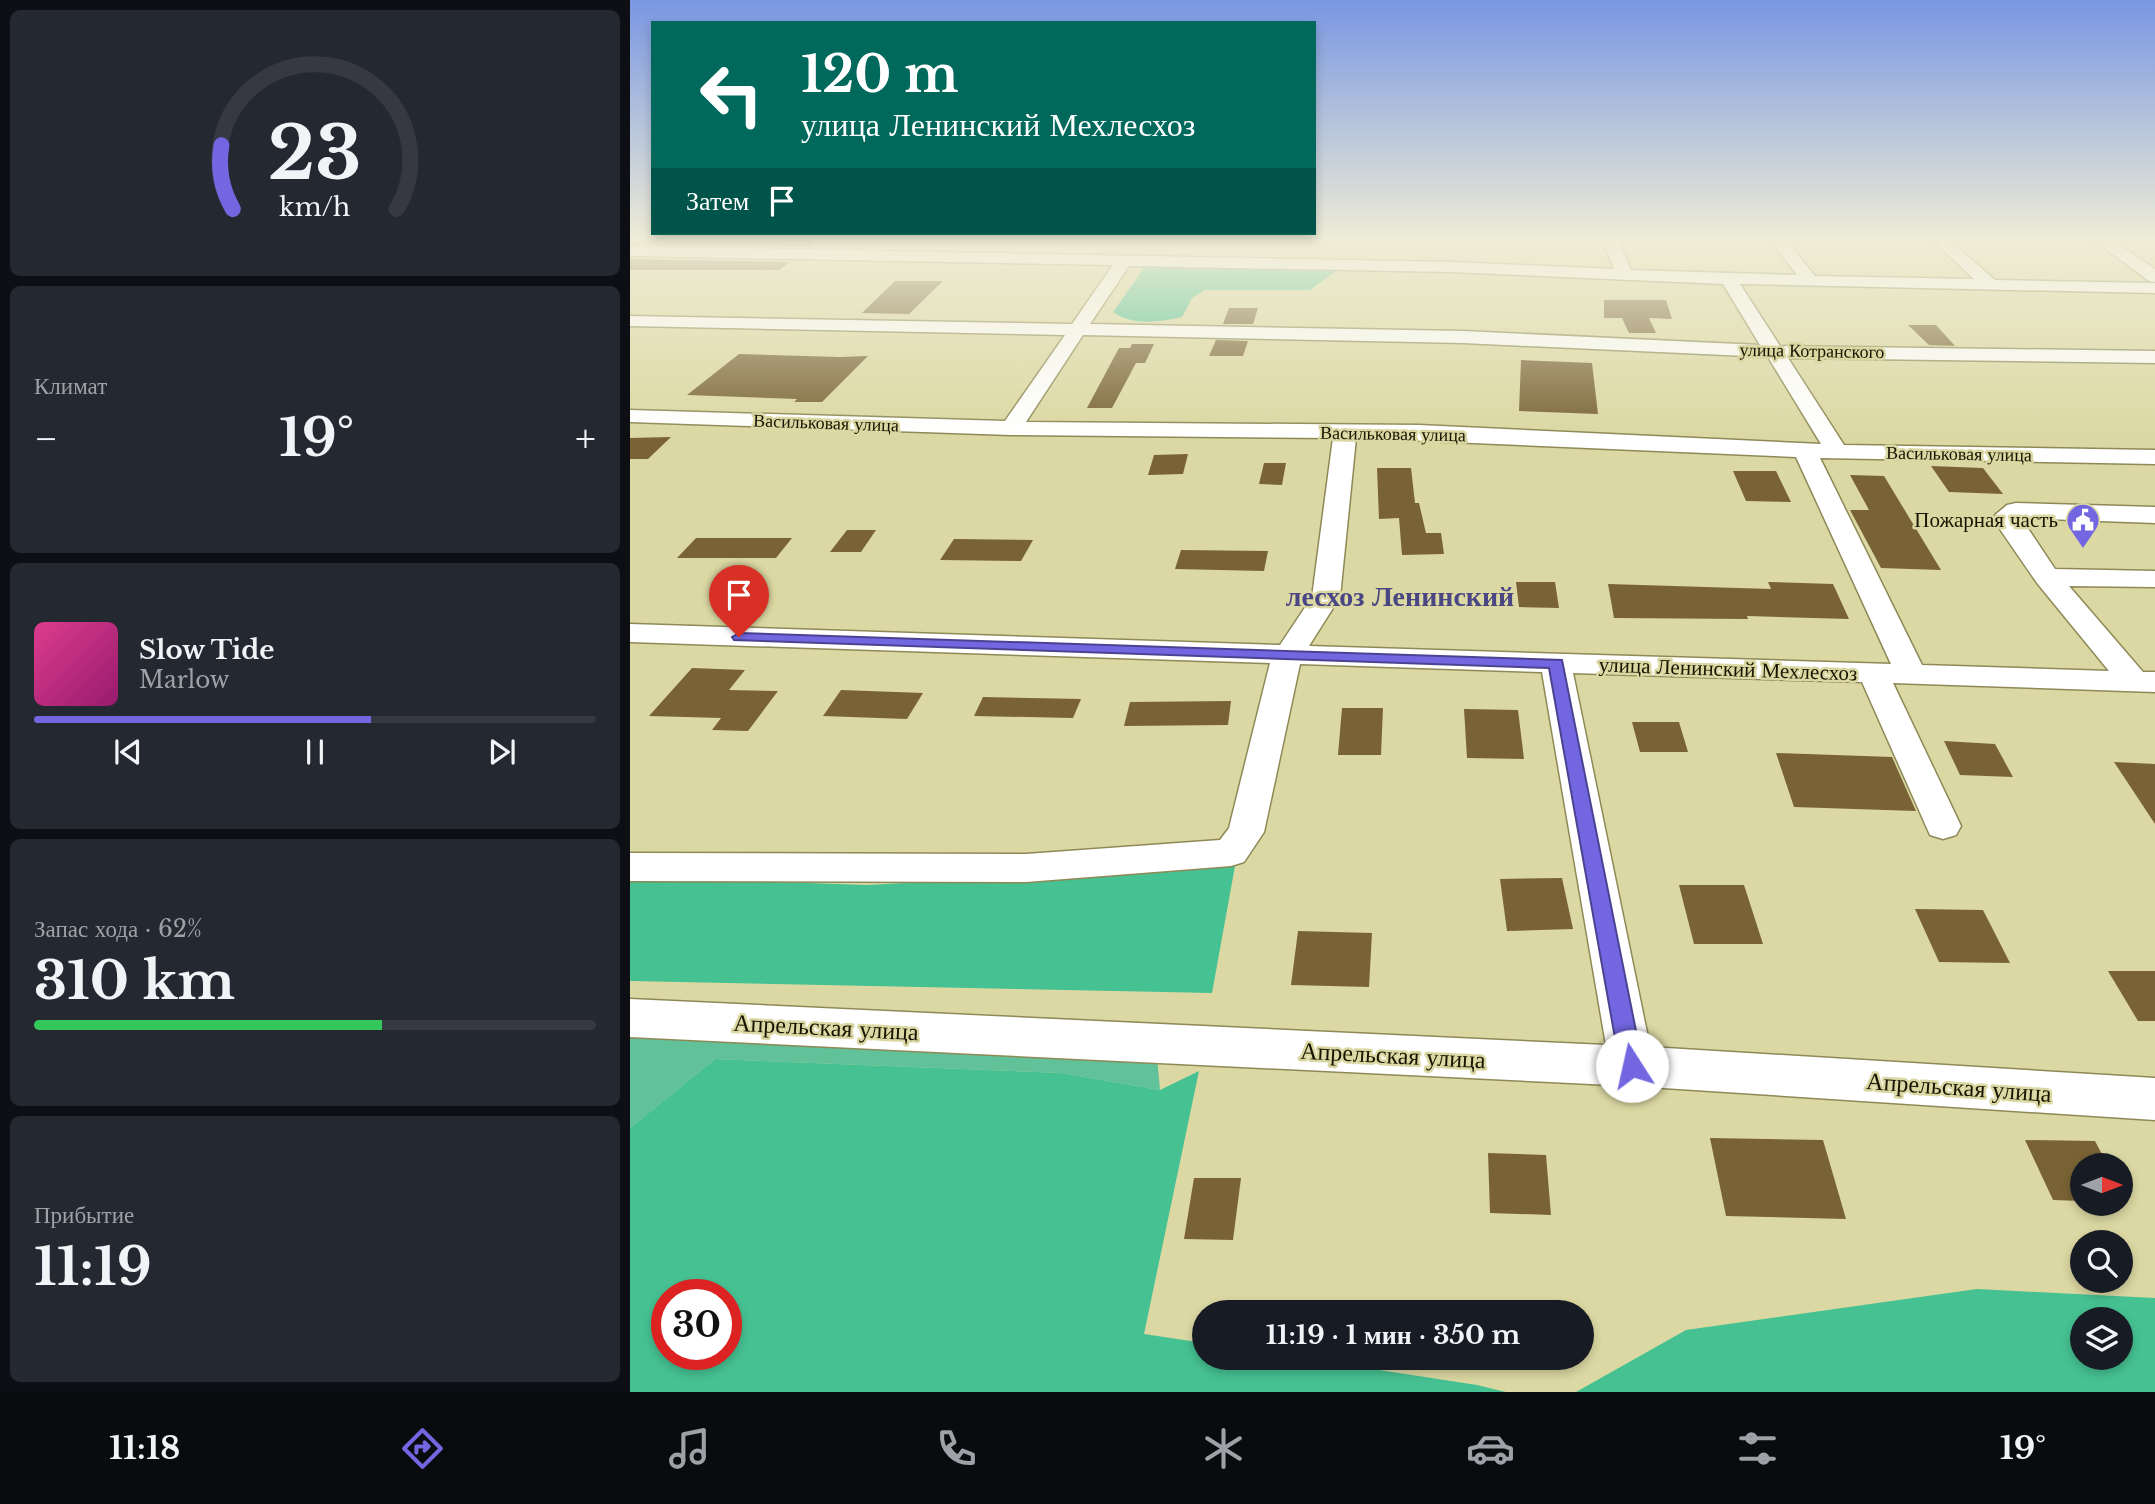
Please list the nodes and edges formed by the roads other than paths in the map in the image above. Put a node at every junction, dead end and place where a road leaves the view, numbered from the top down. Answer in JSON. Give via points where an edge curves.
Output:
{"nodes":[{"id":1,"x":1092,"y":306,"type":"edge"},
{"id":2,"x":1746,"y":306,"type":"edge"},
{"id":3,"x":630,"y":321,"type":"edge"},
{"id":4,"x":1075,"y":330,"type":"junction"},
{"id":5,"x":1776,"y":352,"type":"junction"},
{"id":6,"x":2155,"y":357,"type":"edge"},
{"id":7,"x":630,"y":416,"type":"edge"},
{"id":8,"x":1010,"y":428,"type":"junction"},
{"id":9,"x":1345,"y":434,"type":"junction"},
{"id":10,"x":1805,"y":451,"type":"junction"},
{"id":11,"x":1837,"y":452,"type":"junction"},
{"id":12,"x":2155,"y":457,"type":"edge"},
{"id":13,"x":2155,"y":515,"type":"edge"},
{"id":14,"x":2047,"y":577,"type":"junction"},
{"id":15,"x":2155,"y":579,"type":"edge"},
{"id":16,"x":630,"y":633,"type":"edge"},
{"id":17,"x":1287,"y":656,"type":"junction"},
{"id":18,"x":1556,"y":663,"type":"junction"},
{"id":19,"x":1873,"y":673,"type":"junction"},
{"id":20,"x":1911,"y":674,"type":"junction"},
{"id":21,"x":2145,"y":682,"type":"edge"},
{"id":22,"x":1943,"y":826,"type":"dead end"},
{"id":23,"x":630,"y":867,"type":"edge"},
{"id":24,"x":630,"y":1018,"type":"edge"},
{"id":25,"x":1632,"y":1066,"type":"junction"},
{"id":26,"x":2155,"y":1099,"type":"edge"}],
"edges":[{"from":1,"to":4,"type":"street"},
{"from":2,"to":5,"type":"street"},
{"from":3,"to":4,"type":"street","name":"улица Котранского"},
{"from":4,"to":5,"type":"street","name":"улица Котранского","via":[[1463,337]]},
{"from":4,"to":8,"type":"street"},
{"from":5,"to":6,"type":"street","name":"улица Котранского"},
{"from":5,"to":11,"type":"street"},
{"from":7,"to":8,"type":"street","name":"Васильковая улица"},
{"from":8,"to":9,"type":"street","name":"Васильковая улица"},
{"from":9,"to":10,"type":"street","name":"Васильковая улица","via":[[1419,432]]},
{"from":9,"to":17,"type":"street","via":[[1326,597]]},
{"from":10,"to":11,"type":"street","name":"Васильковая улица"},
{"from":10,"to":20,"type":"street"},
{"from":11,"to":12,"type":"street","name":"Васильковая улица"},
{"from":13,"to":14,"type":"street","via":[[2017,510],[2008,515],[2008,522]]},
{"from":14,"to":15,"type":"street"},
{"from":14,"to":21,"type":"street"},
{"from":16,"to":17,"type":"street","name":"улица Ленинский Мехлесхоз"},
{"from":17,"to":18,"type":"street","name":"улица Ленинский Мехлесхоз"},
{"from":17,"to":23,"type":"street","via":[[1246,832],[1231,852],[1026,868]]},
{"from":18,"to":19,"type":"street","name":"улица Ленинский Мехлесхоз"},
{"from":18,"to":25,"type":"street"},
{"from":19,"to":20,"type":"street","name":"улица Ленинский Мехлесхоз"},
{"from":19,"to":22,"type":"street"},
{"from":20,"to":21,"type":"street","name":"улица Ленинский Мехлесхоз"},
{"from":24,"to":25,"type":"street","name":"Апрельская улица"},
{"from":25,"to":26,"type":"street","name":"Апрельская улица"}]}
